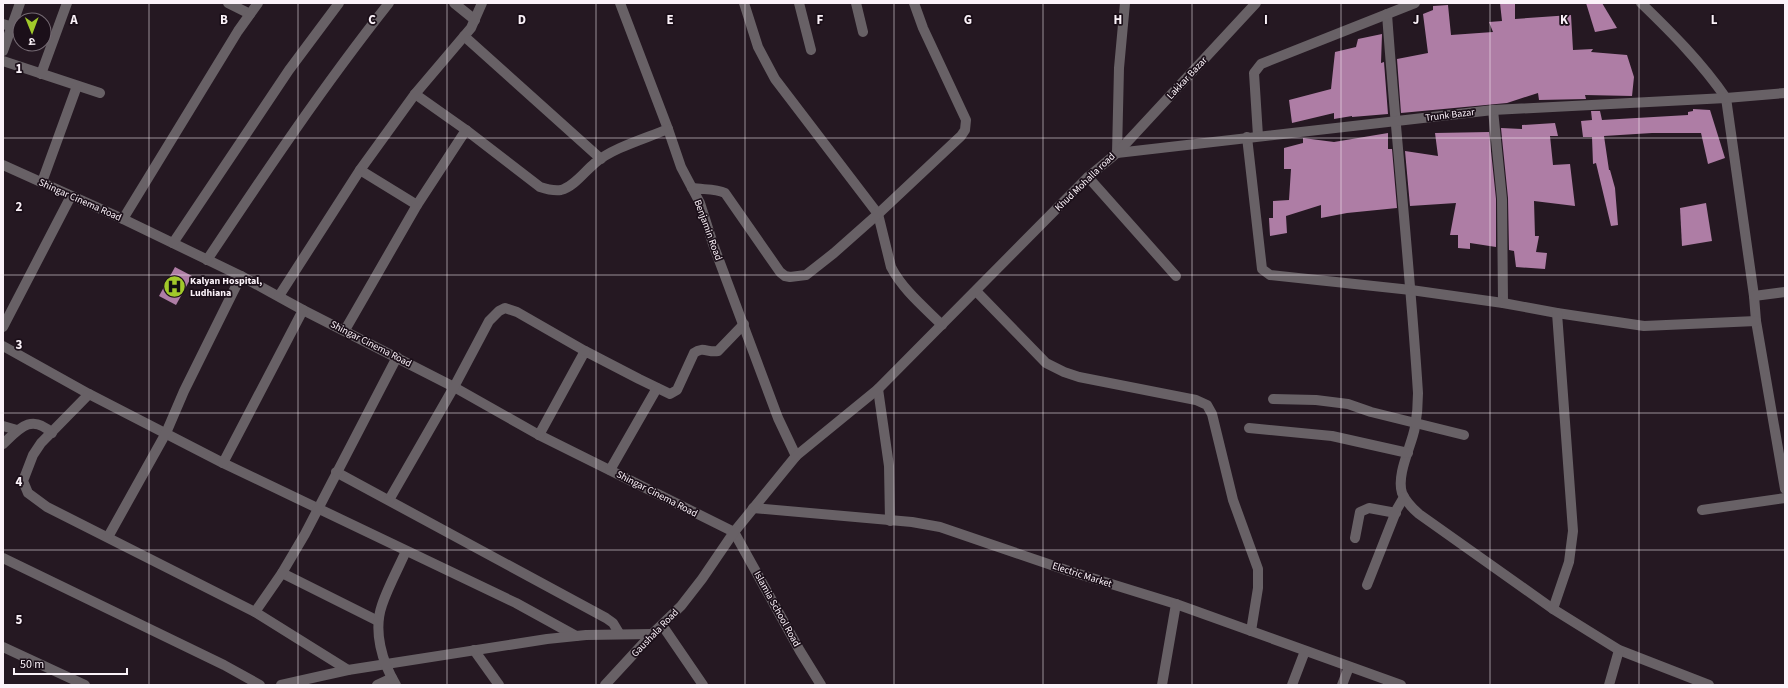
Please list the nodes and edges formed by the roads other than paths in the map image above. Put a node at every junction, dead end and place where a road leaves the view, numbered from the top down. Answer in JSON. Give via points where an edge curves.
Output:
{"nodes":[{"id":1,"x":20,"y":3,"type":"edge"},
{"id":2,"x":67,"y":3,"type":"edge"},
{"id":3,"x":228,"y":3,"type":"edge"},
{"id":4,"x":258,"y":3,"type":"edge"},
{"id":5,"x":339,"y":3,"type":"edge"},
{"id":6,"x":389,"y":3,"type":"edge"},
{"id":7,"x":454,"y":3,"type":"edge"},
{"id":8,"x":482,"y":3,"type":"edge"},
{"id":9,"x":620,"y":3,"type":"edge"},
{"id":10,"x":744,"y":3,"type":"edge"},
{"id":11,"x":799,"y":3,"type":"edge"},
{"id":12,"x":856,"y":3,"type":"edge"},
{"id":13,"x":914,"y":3,"type":"edge"},
{"id":14,"x":1125,"y":3,"type":"edge"},
{"id":15,"x":1256,"y":3,"type":"edge"},
{"id":16,"x":1412,"y":3,"type":"edge"},
{"id":17,"x":1641,"y":3,"type":"edge"},
{"id":18,"x":250,"y":14,"type":"junction"},
{"id":19,"x":1387,"y":14,"type":"junction"},
{"id":20,"x":475,"y":20,"type":"junction"},
{"id":21,"x":8,"y":25,"type":"edge"},
{"id":22,"x":863,"y":32,"type":"dead end"},
{"id":23,"x":464,"y":36,"type":"junction"},
{"id":24,"x":811,"y":50,"type":"dead end"},
{"id":25,"x":3,"y":51,"type":"edge"},
{"id":26,"x":3,"y":61,"type":"edge"},
{"id":27,"x":41,"y":74,"type":"junction"},
{"id":28,"x":77,"y":86,"type":"junction"},
{"id":29,"x":1785,"y":92,"type":"edge"},
{"id":30,"x":100,"y":93,"type":"dead end"},
{"id":31,"x":415,"y":94,"type":"junction"},
{"id":32,"x":1726,"y":98,"type":"junction"},
{"id":33,"x":1493,"y":110,"type":"junction"},
{"id":34,"x":1396,"y":122,"type":"junction"},
{"id":35,"x":668,"y":129,"type":"junction"},
{"id":36,"x":466,"y":130,"type":"junction"},
{"id":37,"x":1258,"y":136,"type":"junction"},
{"id":38,"x":1247,"y":137,"type":"junction"},
{"id":39,"x":1117,"y":152,"type":"junction"},
{"id":40,"x":601,"y":159,"type":"junction"},
{"id":41,"x":4,"y":167,"type":"edge"},
{"id":42,"x":360,"y":170,"type":"junction"},
{"id":43,"x":1088,"y":177,"type":"junction"},
{"id":44,"x":42,"y":182,"type":"junction"},
{"id":45,"x":692,"y":188,"type":"junction"},
{"id":46,"x":71,"y":196,"type":"junction"},
{"id":47,"x":417,"y":205,"type":"junction"},
{"id":48,"x":878,"y":214,"type":"junction"},
{"id":49,"x":123,"y":219,"type":"junction"},
{"id":50,"x":173,"y":243,"type":"junction"},
{"id":51,"x":206,"y":260,"type":"junction"},
{"id":52,"x":241,"y":276,"type":"junction"},
{"id":53,"x":1176,"y":276,"type":"dead end"},
{"id":54,"x":1411,"y":290,"type":"junction"},
{"id":55,"x":976,"y":291,"type":"junction"},
{"id":56,"x":1785,"y":292,"type":"edge"},
{"id":57,"x":279,"y":296,"type":"junction"},
{"id":58,"x":1754,"y":296,"type":"junction"},
{"id":59,"x":1503,"y":303,"type":"junction"},
{"id":60,"x":303,"y":310,"type":"junction"},
{"id":61,"x":1557,"y":313,"type":"junction"},
{"id":62,"x":1756,"y":321,"type":"junction"},
{"id":63,"x":744,"y":324,"type":"junction"},
{"id":64,"x":942,"y":325,"type":"junction"},
{"id":65,"x":3,"y":327,"type":"edge"},
{"id":66,"x":345,"y":330,"type":"junction"},
{"id":67,"x":3,"y":346,"type":"edge"},
{"id":68,"x":585,"y":351,"type":"junction"},
{"id":69,"x":397,"y":357,"type":"junction"},
{"id":70,"x":454,"y":387,"type":"junction"},
{"id":71,"x":657,"y":388,"type":"junction"},
{"id":72,"x":878,"y":389,"type":"junction"},
{"id":73,"x":90,"y":394,"type":"junction"},
{"id":74,"x":1273,"y":399,"type":"dead end"},
{"id":75,"x":1416,"y":422,"type":"junction"},
{"id":76,"x":3,"y":426,"type":"edge"},
{"id":77,"x":1249,"y":428,"type":"dead end"},
{"id":78,"x":17,"y":430,"type":"junction"},
{"id":79,"x":52,"y":433,"type":"junction"},
{"id":80,"x":166,"y":433,"type":"junction"},
{"id":81,"x":539,"y":435,"type":"junction"},
{"id":82,"x":1464,"y":435,"type":"dead end"},
{"id":83,"x":3,"y":444,"type":"edge"},
{"id":84,"x":1408,"y":453,"type":"junction"},
{"id":85,"x":796,"y":456,"type":"junction"},
{"id":86,"x":223,"y":463,"type":"junction"},
{"id":87,"x":610,"y":470,"type":"junction"},
{"id":88,"x":336,"y":472,"type":"junction"},
{"id":89,"x":1785,"y":490,"type":"edge"},
{"id":90,"x":1404,"y":497,"type":"junction"},
{"id":91,"x":1785,"y":498,"type":"edge"},
{"id":92,"x":389,"y":500,"type":"junction"},
{"id":93,"x":753,"y":508,"type":"junction"},
{"id":94,"x":318,"y":510,"type":"junction"},
{"id":95,"x":1702,"y":510,"type":"dead end"},
{"id":96,"x":1396,"y":513,"type":"junction"},
{"id":97,"x":890,"y":521,"type":"junction"},
{"id":98,"x":734,"y":532,"type":"junction"},
{"id":99,"x":108,"y":537,"type":"junction"},
{"id":100,"x":1355,"y":538,"type":"dead end"},
{"id":101,"x":406,"y":551,"type":"junction"},
{"id":102,"x":3,"y":558,"type":"edge"},
{"id":103,"x":282,"y":573,"type":"junction"},
{"id":104,"x":1367,"y":585,"type":"dead end"},
{"id":105,"x":1176,"y":604,"type":"junction"},
{"id":106,"x":1553,"y":609,"type":"junction"},
{"id":107,"x":255,"y":612,"type":"junction"},
{"id":108,"x":378,"y":621,"type":"junction"},
{"id":109,"x":662,"y":625,"type":"junction"},
{"id":110,"x":1251,"y":631,"type":"junction"},
{"id":111,"x":619,"y":633,"type":"junction"},
{"id":112,"x":652,"y":634,"type":"junction"},
{"id":113,"x":576,"y":636,"type":"junction"},
{"id":114,"x":3,"y":647,"type":"edge"},
{"id":115,"x":474,"y":650,"type":"junction"},
{"id":116,"x":1619,"y":650,"type":"junction"},
{"id":117,"x":1305,"y":651,"type":"junction"},
{"id":118,"x":385,"y":665,"type":"junction"},
{"id":119,"x":1349,"y":667,"type":"junction"},
{"id":120,"x":348,"y":670,"type":"junction"},
{"id":121,"x":394,"y":682,"type":"edge"},
{"id":122,"x":85,"y":685,"type":"edge"},
{"id":123,"x":260,"y":685,"type":"edge"},
{"id":124,"x":281,"y":685,"type":"edge"},
{"id":125,"x":378,"y":685,"type":"edge"},
{"id":126,"x":499,"y":685,"type":"edge"},
{"id":127,"x":605,"y":685,"type":"edge"},
{"id":128,"x":703,"y":685,"type":"edge"},
{"id":129,"x":821,"y":685,"type":"edge"},
{"id":130,"x":1162,"y":685,"type":"edge"},
{"id":131,"x":1292,"y":685,"type":"edge"},
{"id":132,"x":1342,"y":685,"type":"edge"},
{"id":133,"x":1401,"y":685,"type":"edge"},
{"id":134,"x":1609,"y":685,"type":"edge"},
{"id":135,"x":1709,"y":685,"type":"edge"}],
"edges":[{"from":1,"to":21,"type":"street"},
{"from":2,"to":27,"type":"street"},
{"from":3,"to":18,"type":"street"},
{"from":4,"to":18,"type":"street"},
{"from":5,"to":50,"type":"street","via":[[289,70]]},
{"from":6,"to":51,"type":"street","via":[[363,36]]},
{"from":7,"to":20,"type":"street"},
{"from":8,"to":20,"type":"street"},
{"from":9,"to":35,"type":"street","name":"Benjamin Road"},
{"from":10,"to":48,"type":"street","via":[[758,47],[775,79]]},
{"from":11,"to":24,"type":"street"},
{"from":12,"to":22,"type":"street"},
{"from":13,"to":48,"type":"street","via":[[966,125],[961,136]]},
{"from":14,"to":39,"type":"street","name":"Khud Mohalla road","via":[[1119,68]]},
{"from":15,"to":39,"type":"street","name":"Lakkar Bazar"},
{"from":16,"to":19,"type":"street"},
{"from":17,"to":32,"type":"street","via":[[1689,50]]},
{"from":18,"to":49,"type":"street"},
{"from":19,"to":34,"type":"street"},
{"from":19,"to":37,"type":"street","via":[[1261,64],[1254,73]]},
{"from":20,"to":23,"type":"street"},
{"from":21,"to":25,"type":"street"},
{"from":23,"to":31,"type":"street"},
{"from":23,"to":40,"type":"street"},
{"from":26,"to":27,"type":"street"},
{"from":27,"to":28,"type":"street"},
{"from":28,"to":30,"type":"street"},
{"from":28,"to":44,"type":"street"},
{"from":29,"to":32,"type":"street","name":"Trunk Bazar"},
{"from":31,"to":36,"type":"street"},
{"from":31,"to":42,"type":"street"},
{"from":32,"to":33,"type":"street","name":"Trunk Bazar"},
{"from":32,"to":58,"type":"street"},
{"from":33,"to":34,"type":"street","name":"Trunk Bazar"},
{"from":33,"to":59,"type":"street","via":[[1502,199]]},
{"from":34,"to":37,"type":"street","name":"Trunk Bazar"},
{"from":34,"to":54,"type":"street"},
{"from":35,"to":40,"type":"street"},
{"from":35,"to":45,"type":"street","name":"Benjamin Road","via":[[681,167]]},
{"from":36,"to":40,"type":"street","via":[[540,187],[550,190],[561,190],[570,185]]},
{"from":36,"to":47,"type":"street"},
{"from":37,"to":38,"type":"street","name":"Trunk Bazar"},
{"from":38,"to":39,"type":"street","name":"Trunk Bazar"},
{"from":38,"to":54,"type":"street","via":[[1262,269],[1265,273]]},
{"from":39,"to":43,"type":"street","name":"Khud Mohalla road"},
{"from":41,"to":44,"type":"street","name":"Shingar Cinema Road"},
{"from":42,"to":47,"type":"street"},
{"from":42,"to":57,"type":"street"},
{"from":43,"to":53,"type":"street"},
{"from":43,"to":55,"type":"street","name":"Khud Mohalla road"},
{"from":44,"to":46,"type":"street","name":"Shingar Cinema Road"},
{"from":45,"to":48,"type":"street","via":[[718,189],[725,193],[780,272],[790,277],[806,275]]},
{"from":45,"to":63,"type":"street","name":"Benjamin Road","via":[[700,203]]},
{"from":46,"to":49,"type":"street","name":"Shingar Cinema Road"},
{"from":46,"to":65,"type":"street"},
{"from":47,"to":66,"type":"street"},
{"from":48,"to":64,"type":"street","via":[[894,274]]},
{"from":49,"to":50,"type":"street","name":"Shingar Cinema Road"},
{"from":50,"to":51,"type":"street","name":"Shingar Cinema Road"},
{"from":51,"to":52,"type":"street","name":"Shingar Cinema Road"},
{"from":52,"to":57,"type":"street","name":"Shingar Cinema Road"},
{"from":52,"to":80,"type":"street"},
{"from":54,"to":59,"type":"street"},
{"from":54,"to":75,"type":"street","via":[[1418,393]]},
{"from":55,"to":64,"type":"street","name":"Khud Mohalla road"},
{"from":55,"to":110,"type":"street","via":[[1046,363],[1054,368],[1079,377],[1196,400],[1207,405],[1212,414],[1233,500],[1258,569],[1258,588]]},
{"from":56,"to":58,"type":"street"},
{"from":57,"to":60,"type":"street","name":"Shingar Cinema Road"},
{"from":58,"to":62,"type":"street"},
{"from":59,"to":61,"type":"street"},
{"from":60,"to":66,"type":"street","name":"Shingar Cinema Road"},
{"from":60,"to":86,"type":"street"},
{"from":61,"to":62,"type":"street","via":[[1644,326]]},
{"from":61,"to":106,"type":"street","via":[[1573,531],[1568,566]]},
{"from":62,"to":89,"type":"street"},
{"from":63,"to":71,"type":"street","via":[[718,351],[698,349],[673,393]]},
{"from":63,"to":85,"type":"street","name":"Benjamin Road","via":[[778,418]]},
{"from":64,"to":72,"type":"street","name":"Khud Mohalla road"},
{"from":66,"to":69,"type":"street","name":"Shingar Cinema Road"},
{"from":67,"to":73,"type":"street"},
{"from":68,"to":70,"type":"street","via":[[506,308],[489,321]]},
{"from":68,"to":71,"type":"street"},
{"from":68,"to":81,"type":"street"},
{"from":69,"to":70,"type":"street","name":"Shingar Cinema Road"},
{"from":69,"to":88,"type":"street"},
{"from":70,"to":81,"type":"street","name":"Shingar Cinema Road"},
{"from":70,"to":92,"type":"street"},
{"from":71,"to":87,"type":"street"},
{"from":72,"to":85,"type":"street","name":"Gaushala Road"},
{"from":72,"to":97,"type":"street","via":[[888,466]]},
{"from":73,"to":79,"type":"street"},
{"from":73,"to":80,"type":"street"},
{"from":74,"to":75,"type":"street","via":[[1348,404]]},
{"from":75,"to":82,"type":"street"},
{"from":75,"to":84,"type":"street"},
{"from":76,"to":78,"type":"street"},
{"from":77,"to":84,"type":"street","via":[[1332,436]]},
{"from":78,"to":79,"type":"street","via":[[34,423]]},
{"from":78,"to":83,"type":"street"},
{"from":79,"to":99,"type":"street","via":[[33,455],[23,481],[25,488],[47,507]]},
{"from":80,"to":86,"type":"street"},
{"from":80,"to":99,"type":"street"},
{"from":81,"to":87,"type":"street","name":"Shingar Cinema Road"},
{"from":84,"to":90,"type":"street","via":[[1402,482]]},
{"from":85,"to":93,"type":"street","name":"Gaushala Road"},
{"from":86,"to":94,"type":"street"},
{"from":87,"to":98,"type":"street","name":"Shingar Cinema Road"},
{"from":88,"to":92,"type":"street"},
{"from":88,"to":94,"type":"street"},
{"from":90,"to":96,"type":"street"},
{"from":90,"to":106,"type":"street","via":[[1419,514]]},
{"from":91,"to":95,"type":"street"},
{"from":92,"to":111,"type":"street","via":[[606,618],[613,623]]},
{"from":93,"to":97,"type":"street","name":"Electric Market"},
{"from":93,"to":98,"type":"street","name":"Gaushala Road"},
{"from":94,"to":101,"type":"street"},
{"from":94,"to":103,"type":"street"},
{"from":96,"to":100,"type":"street","via":[[1369,508],[1360,512]]},
{"from":96,"to":104,"type":"street"},
{"from":97,"to":105,"type":"street","name":"Electric Market","via":[[940,527]]},
{"from":98,"to":109,"type":"street","name":"Gaushala Road","via":[[681,606]]},
{"from":98,"to":129,"type":"street","name":"Islamia School Road"},
{"from":99,"to":107,"type":"street"},
{"from":101,"to":108,"type":"street","via":[[382,605]]},
{"from":101,"to":113,"type":"street","via":[[516,603]]},
{"from":102,"to":123,"type":"street"},
{"from":103,"to":107,"type":"street"},
{"from":103,"to":108,"type":"street"},
{"from":105,"to":110,"type":"street","name":"Electric Market"},
{"from":105,"to":130,"type":"street"},
{"from":106,"to":116,"type":"street"},
{"from":107,"to":120,"type":"street"},
{"from":108,"to":118,"type":"street"},
{"from":109,"to":112,"type":"street","name":"Gaushala Road"},
{"from":109,"to":128,"type":"street"},
{"from":110,"to":117,"type":"street","name":"Electric Market"},
{"from":111,"to":112,"type":"street"},
{"from":111,"to":113,"type":"street"},
{"from":112,"to":127,"type":"street","name":"Gaushala Road"},
{"from":113,"to":115,"type":"street"},
{"from":114,"to":122,"type":"street"},
{"from":115,"to":118,"type":"street"},
{"from":115,"to":126,"type":"street"},
{"from":116,"to":134,"type":"street"},
{"from":116,"to":135,"type":"street"},
{"from":117,"to":119,"type":"street","name":"Electric Market"},
{"from":117,"to":131,"type":"street"},
{"from":118,"to":120,"type":"street"},
{"from":118,"to":121,"type":"street"},
{"from":119,"to":132,"type":"street"},
{"from":119,"to":133,"type":"street","name":"Electric Market"},
{"from":120,"to":124,"type":"street"},
{"from":121,"to":125,"type":"street"}]}
